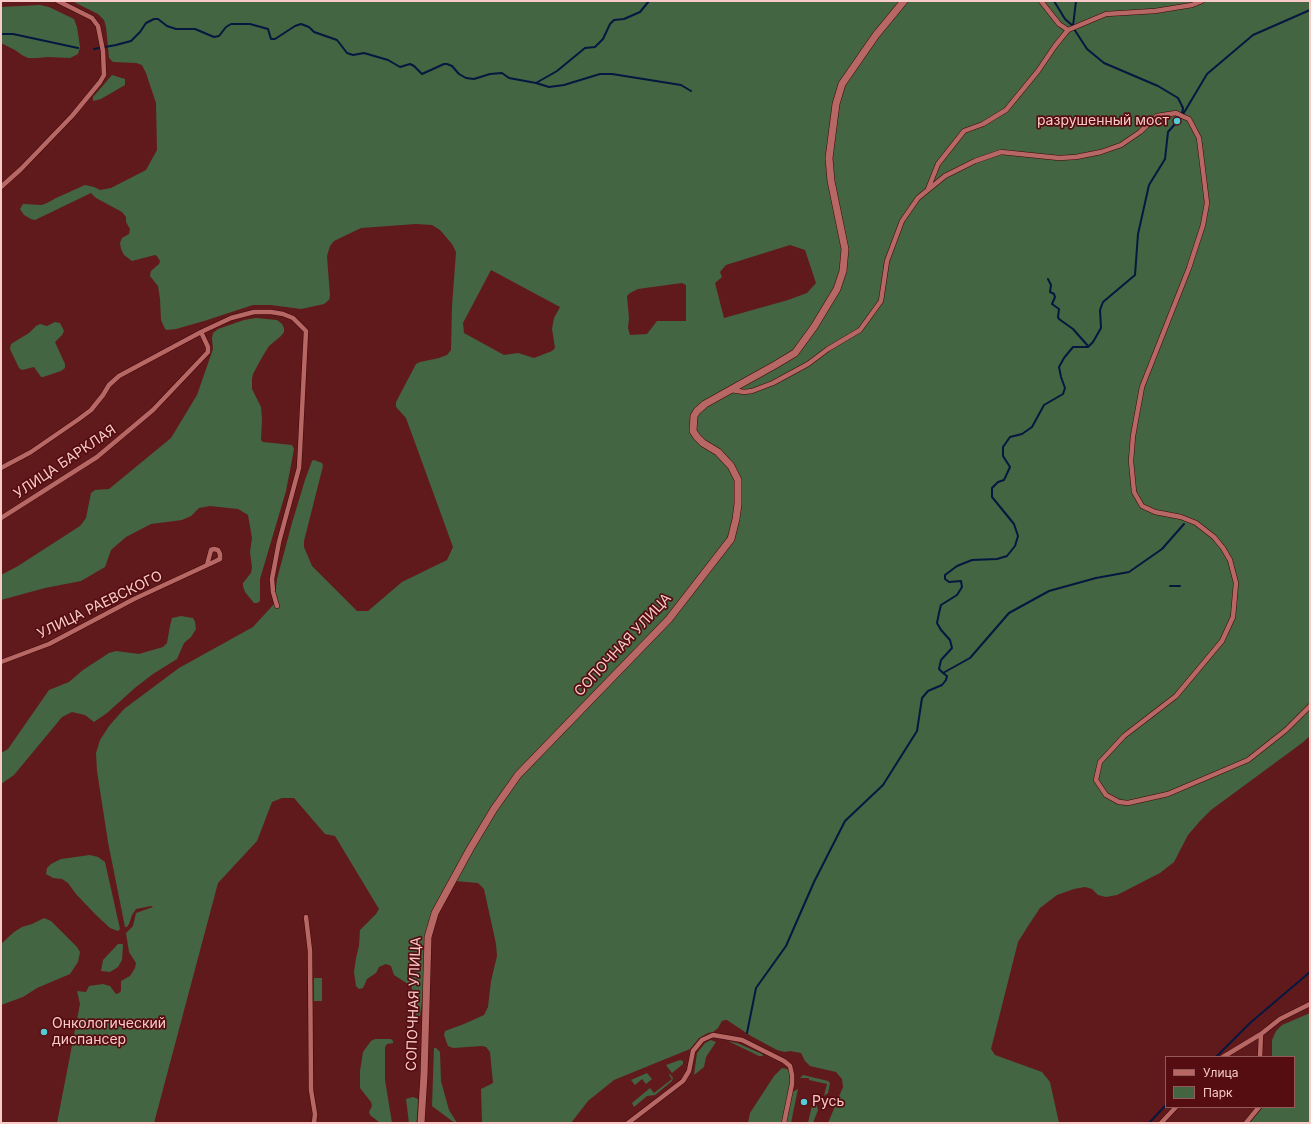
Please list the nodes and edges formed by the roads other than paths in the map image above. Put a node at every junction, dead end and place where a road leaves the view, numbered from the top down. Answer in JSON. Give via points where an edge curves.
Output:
{"nodes":[{"id":1,"x":58,"y":1,"type":"edge"},
{"id":2,"x":904,"y":1,"type":"edge"},
{"id":3,"x":1041,"y":1,"type":"edge"},
{"id":4,"x":1202,"y":1,"type":"edge"},
{"id":5,"x":1068,"y":30,"type":"junction"},
{"id":6,"x":1,"y":187,"type":"edge"},
{"id":7,"x":927,"y":190,"type":"junction"},
{"id":8,"x":201,"y":332,"type":"junction"},
{"id":9,"x":731,"y":390,"type":"junction"},
{"id":10,"x":1,"y":468,"type":"edge"},
{"id":11,"x":1,"y":518,"type":"edge"},
{"id":12,"x":207,"y":565,"type":"dead end"},
{"id":13,"x":277,"y":606,"type":"dead end"},
{"id":14,"x":1,"y":662,"type":"edge"},
{"id":15,"x":1310,"y":706,"type":"edge"},
{"id":16,"x":306,"y":917,"type":"dead end"},
{"id":17,"x":1310,"y":1004,"type":"edge"},
{"id":18,"x":1261,"y":1034,"type":"junction"},
{"id":19,"x":1224,"y":1056,"type":"edge"},
{"id":20,"x":1260,"y":1056,"type":"edge"},
{"id":21,"x":1175,"y":1108,"type":"edge"},
{"id":22,"x":1258,"y":1108,"type":"edge"},
{"id":23,"x":314,"y":1123,"type":"edge"},
{"id":24,"x":421,"y":1123,"type":"edge"},
{"id":25,"x":628,"y":1123,"type":"edge"},
{"id":26,"x":784,"y":1123,"type":"edge"},
{"id":27,"x":1161,"y":1123,"type":"edge"},
{"id":28,"x":1246,"y":1123,"type":"edge"}],
"edges":[{"from":1,"to":6,"type":"street","via":[[92,18],[98,26],[104,75],[72,116],[22,169]]},
{"from":2,"to":9,"type":"main road","name":"СОПОЧНАЯ УЛИЦА","via":[[876,35],[842,84],[836,104],[829,158],[831,181],[845,249],[843,271],[837,290],[795,353]]},
{"from":3,"to":5,"type":"street","via":[[1059,24]]},
{"from":4,"to":5,"type":"street","via":[[1155,11],[1106,14]]},
{"from":5,"to":7,"type":"street","via":[[1006,110],[983,124],[964,131],[938,164]]},
{"from":7,"to":9,"type":"street","via":[[902,221],[887,261],[881,301],[860,330],[773,383],[752,391]]},
{"from":7,"to":15,"type":"street","via":[[945,176],[1001,152],[1059,158],[1096,153],[1121,145],[1157,116],[1176,113],[1189,119],[1199,138],[1207,203],[1203,225],[1189,268],[1142,386],[1131,461],[1134,492],[1142,506],[1154,512],[1196,523],[1223,548],[1230,560],[1236,583],[1232,617],[1222,641],[1176,696],[1124,736],[1100,762],[1096,780],[1106,795],[1119,802],[1128,803],[1168,794],[1248,760],[1286,730]]},
{"from":8,"to":10,"type":"street","name":"УЛИЦА БАРКЛАЯ","via":[[119,376],[108,385],[91,410],[32,452]]},
{"from":8,"to":11,"type":"street","name":"УЛИЦА БАРКЛАЯ","via":[[208,352],[153,410],[97,456]]},
{"from":8,"to":13,"type":"street","name":"УЛИЦА БАРКЛАЯ","via":[[231,318],[254,312],[283,314],[293,318],[306,331],[298,468],[272,579]]},
{"from":9,"to":24,"type":"main road","name":"СОПОЧНАЯ УЛИЦА","via":[[696,411],[693,423],[693,431],[697,438],[718,452],[731,466],[738,480],[738,504],[730,539],[669,619],[518,775],[494,809],[435,913],[428,937]]},
{"from":12,"to":14,"type":"street","name":"УЛИЦА РАЕВСКОГО","via":[[134,599],[49,644]]},
{"from":16,"to":23,"type":"street","via":[[310,951],[311,1090]]},
{"from":17,"to":18,"type":"street","via":[[1280,1019]]},
{"from":18,"to":19,"type":"street"},
{"from":18,"to":20,"type":"street"},
{"from":21,"to":27,"type":"street"},
{"from":22,"to":28,"type":"street"},
{"from":25,"to":26,"type":"street","via":[[683,1081],[689,1071],[693,1051],[702,1040],[714,1035],[742,1040],[790,1066],[792,1084]]}]}
